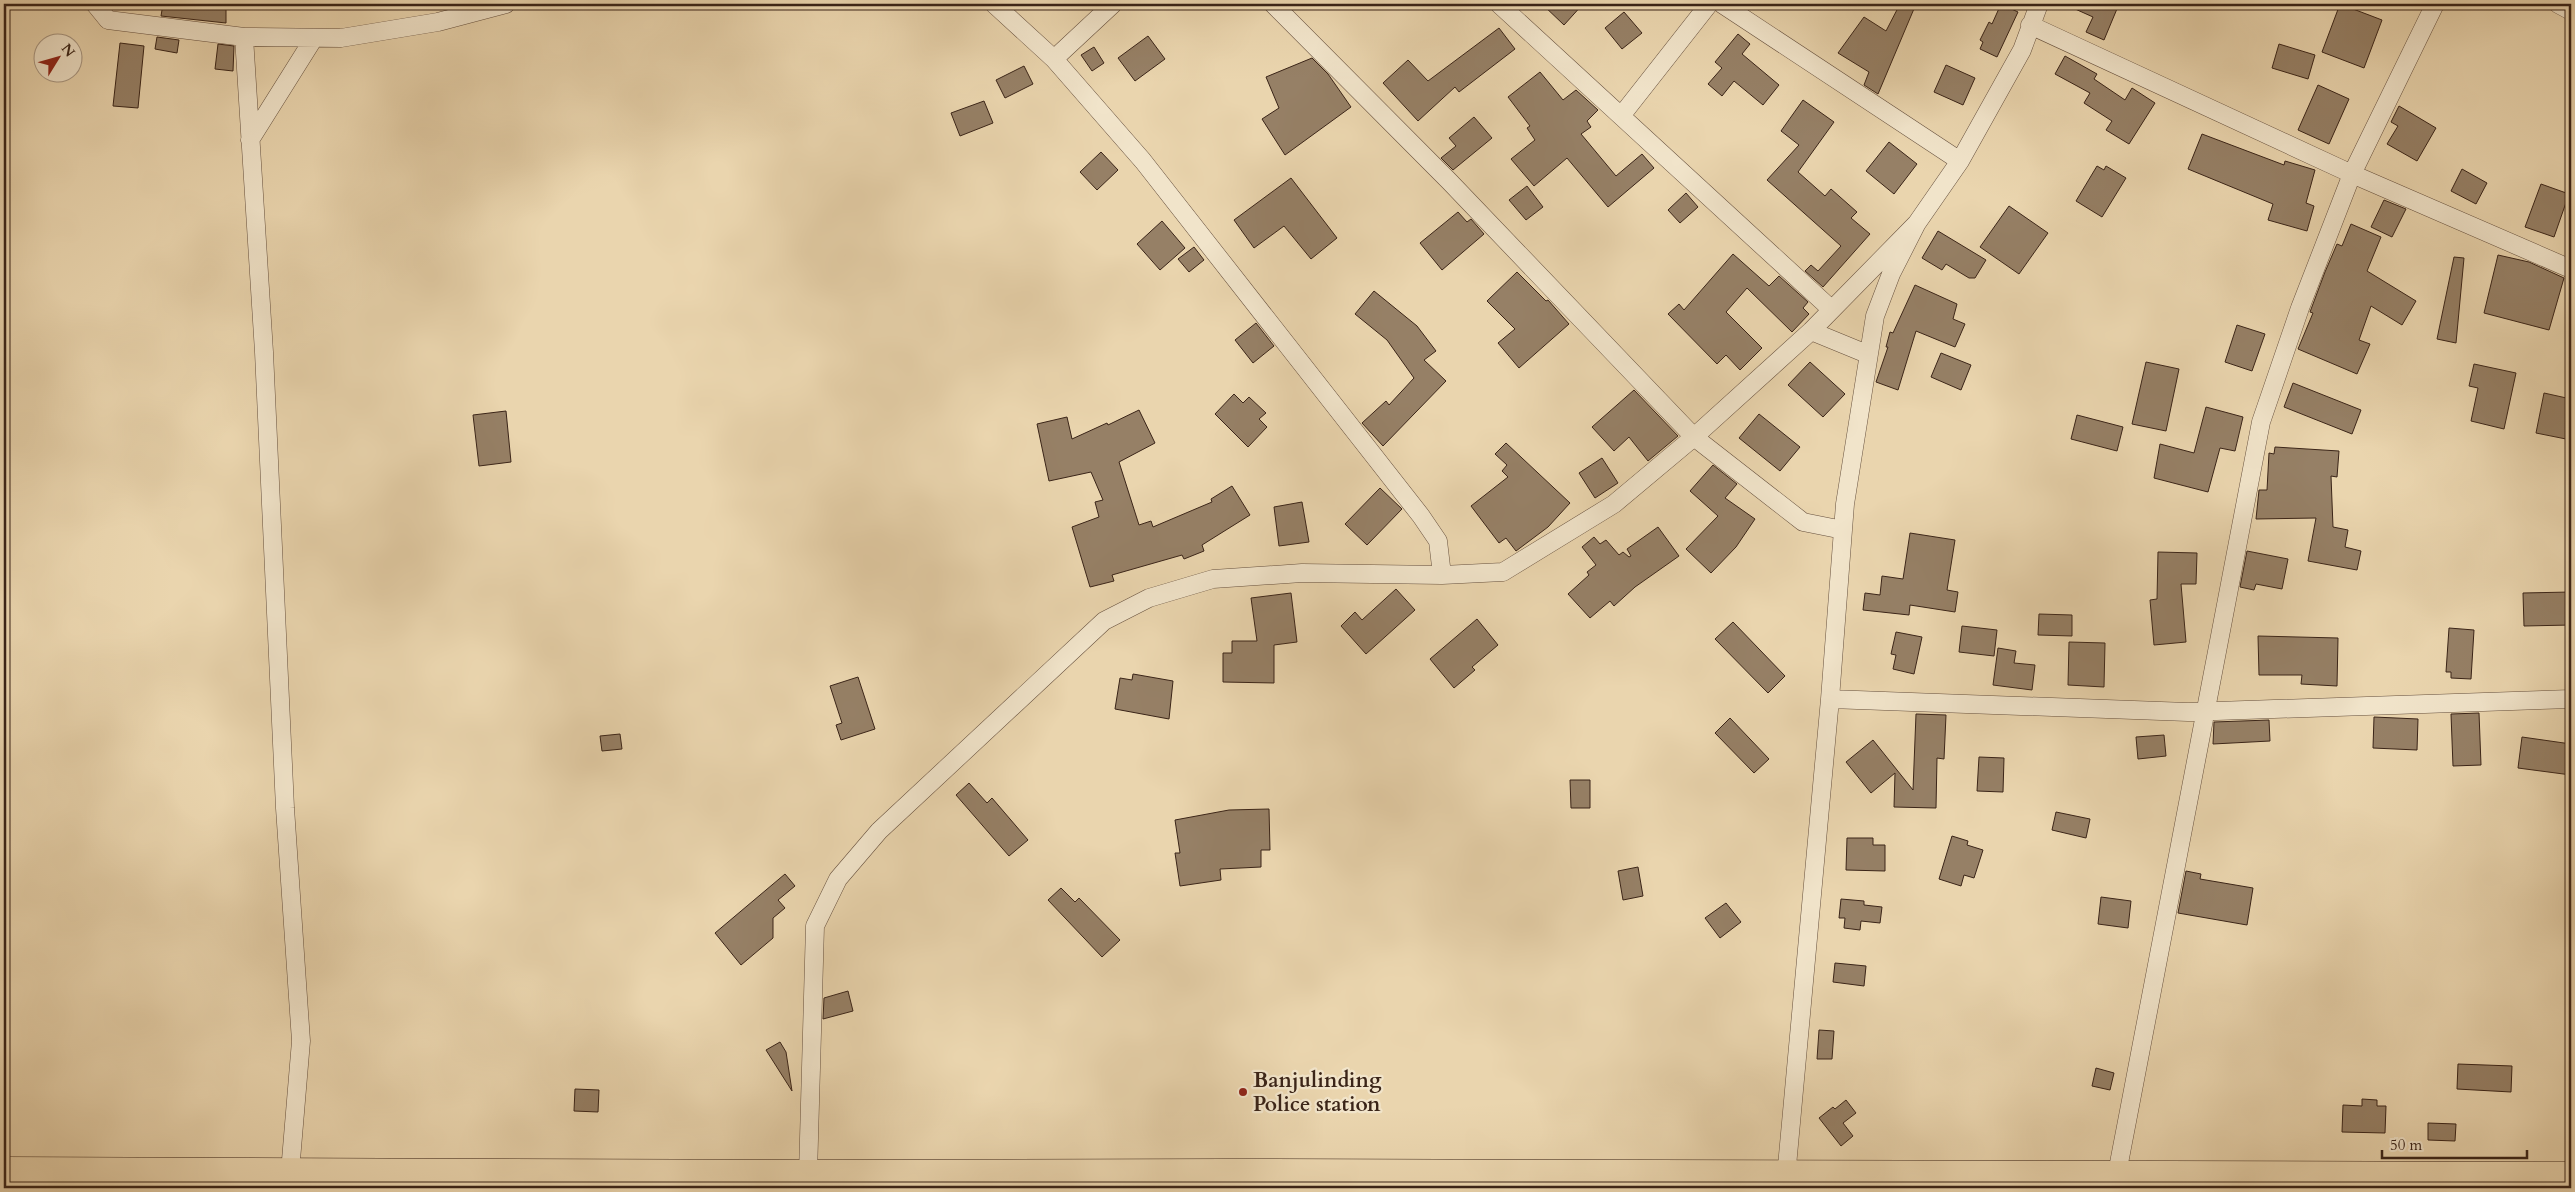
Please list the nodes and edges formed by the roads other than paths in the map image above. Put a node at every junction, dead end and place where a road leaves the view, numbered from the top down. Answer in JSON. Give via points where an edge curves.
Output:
{"nodes":[{"id":1,"x":95,"y":4,"type":"edge"},
{"id":2,"x":506,"y":4,"type":"edge"},
{"id":3,"x":994,"y":4,"type":"edge"},
{"id":4,"x":1113,"y":4,"type":"edge"},
{"id":5,"x":1273,"y":4,"type":"edge"},
{"id":6,"x":1499,"y":4,"type":"edge"},
{"id":7,"x":1709,"y":4,"type":"edge"},
{"id":8,"x":1722,"y":4,"type":"edge"},
{"id":9,"x":2039,"y":4,"type":"edge"},
{"id":10,"x":2435,"y":4,"type":"edge"},
{"id":11,"x":2558,"y":4,"type":"edge"},
{"id":12,"x":2571,"y":11,"type":"edge"},
{"id":13,"x":2030,"y":25,"type":"junction"},
{"id":14,"x":244,"y":37,"type":"junction"},
{"id":15,"x":314,"y":38,"type":"junction"},
{"id":16,"x":1054,"y":59,"type":"junction"},
{"id":17,"x":1621,"y":116,"type":"junction"},
{"id":18,"x":250,"y":140,"type":"junction"},
{"id":19,"x":1960,"y":161,"type":"junction"},
{"id":20,"x":2352,"y":174,"type":"junction"},
{"id":21,"x":1917,"y":223,"type":"junction"},
{"id":22,"x":2571,"y":269,"type":"edge"},
{"id":23,"x":1831,"y":309,"type":"junction"},
{"id":24,"x":1811,"y":331,"type":"junction"},
{"id":25,"x":1867,"y":354,"type":"junction"},
{"id":26,"x":1694,"y":437,"type":"junction"},
{"id":27,"x":1843,"y":530,"type":"junction"},
{"id":28,"x":1442,"y":575,"type":"junction"},
{"id":29,"x":1830,"y":699,"type":"junction"},
{"id":30,"x":2571,"y":700,"type":"edge"},
{"id":31,"x":2203,"y":712,"type":"junction"},
{"id":32,"x":4,"y":1171,"type":"edge"},
{"id":33,"x":290,"y":1172,"type":"junction"},
{"id":34,"x":808,"y":1174,"type":"junction"},
{"id":35,"x":2571,"y":1176,"type":"edge"},
{"id":36,"x":1014,"y":1181,"type":"edge"},
{"id":37,"x":1415,"y":1181,"type":"edge"},
{"id":38,"x":1785,"y":1182,"type":"edge"},
{"id":39,"x":2115,"y":1182,"type":"edge"}],
"edges":[{"from":1,"to":14,"type":"street","via":[[108,20]]},
{"from":2,"to":15,"type":"street","via":[[438,22],[341,38]]},
{"from":3,"to":16,"type":"street"},
{"from":4,"to":16,"type":"street"},
{"from":5,"to":26,"type":"street","via":[[1456,188]]},
{"from":6,"to":17,"type":"street"},
{"from":7,"to":17,"type":"street"},
{"from":8,"to":19,"type":"street"},
{"from":9,"to":13,"type":"street"},
{"from":10,"to":20,"type":"street"},
{"from":11,"to":12,"type":"street"},
{"from":13,"to":19,"type":"street","via":[[2022,50]]},
{"from":13,"to":20,"type":"street"},
{"from":14,"to":15,"type":"street"},
{"from":14,"to":18,"type":"street"},
{"from":15,"to":18,"type":"street"},
{"from":16,"to":28,"type":"street","via":[[1143,161],[1421,516],[1438,541]]},
{"from":17,"to":23,"type":"street"},
{"from":18,"to":33,"type":"street","via":[[264,352],[285,808],[301,1041]]},
{"from":19,"to":21,"type":"street"},
{"from":20,"to":22,"type":"street"},
{"from":20,"to":31,"type":"street","via":[[2300,308],[2261,422]]},
{"from":21,"to":23,"type":"street"},
{"from":21,"to":25,"type":"street","via":[[1874,316]]},
{"from":23,"to":24,"type":"street"},
{"from":24,"to":25,"type":"street"},
{"from":24,"to":26,"type":"street"},
{"from":25,"to":27,"type":"street"},
{"from":26,"to":27,"type":"street","via":[[1803,522]]},
{"from":26,"to":28,"type":"street","via":[[1614,504],[1503,572]]},
{"from":27,"to":29,"type":"street"},
{"from":28,"to":34,"type":"street","via":[[1302,573],[1213,579],[1149,598],[1104,621],[878,831],[838,879],[815,926]]},
{"from":29,"to":31,"type":"street"},
{"from":29,"to":38,"type":"street"},
{"from":30,"to":31,"type":"street"},
{"from":31,"to":39,"type":"street"},
{"from":32,"to":33,"type":"highway"},
{"from":33,"to":34,"type":"highway"},
{"from":34,"to":36,"type":"highway"},
{"from":35,"to":39,"type":"highway"},
{"from":36,"to":37,"type":"highway"},
{"from":37,"to":38,"type":"highway"},
{"from":38,"to":39,"type":"highway"}]}
